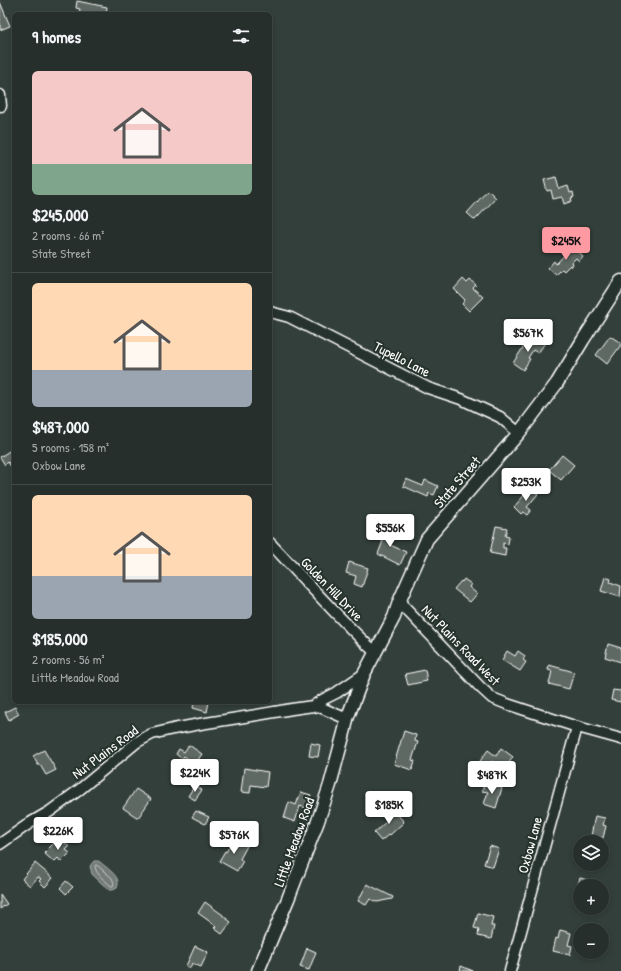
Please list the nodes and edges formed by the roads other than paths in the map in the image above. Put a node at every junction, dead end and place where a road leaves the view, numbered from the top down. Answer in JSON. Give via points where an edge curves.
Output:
{"nodes":[{"id":1,"x":0,"y":95,"type":"edge"},
{"id":2,"x":1,"y":106,"type":"dead end"},
{"id":3,"x":621,"y":281,"type":"edge"},
{"id":4,"x":272,"y":313,"type":"edge"},
{"id":5,"x":520,"y":434,"type":"junction"},
{"id":6,"x":272,"y":545,"type":"edge"},
{"id":7,"x":399,"y":602,"type":"junction"},
{"id":8,"x":376,"y":653,"type":"junction"},
{"id":9,"x":364,"y":674,"type":"junction"},
{"id":10,"x":313,"y":706,"type":"junction"},
{"id":11,"x":347,"y":719,"type":"junction"},
{"id":12,"x":577,"y":727,"type":"junction"},
{"id":13,"x":621,"y":739,"type":"edge"},
{"id":14,"x":0,"y":844,"type":"edge"},
{"id":15,"x":258,"y":971,"type":"edge"},
{"id":16,"x":510,"y":971,"type":"edge"}],
"edges":[{"from":1,"to":2,"type":"street"},
{"from":3,"to":5,"type":"street","name":"State Street","via":[[557,384]]},
{"from":4,"to":5,"type":"street","name":"Tupello Lane","via":[[289,317],[428,388],[461,399],[500,417]]},
{"from":5,"to":7,"type":"street","name":"State Street","via":[[427,539]]},
{"from":6,"to":8,"type":"street","name":"Golden Hill Drive"},
{"from":7,"to":8,"type":"street","name":"State Street"},
{"from":7,"to":12,"type":"street","name":"Nut Plains Road West","via":[[492,698]]},
{"from":8,"to":9,"type":"street","name":"State Street"},
{"from":9,"to":10,"type":"street","name":"Nut Plains Road"},
{"from":9,"to":11,"type":"street","name":"State Street"},
{"from":10,"to":11,"type":"street","name":"Nut Plains Road"},
{"from":10,"to":14,"type":"street","name":"Nut Plains Road","via":[[152,734],[137,742],[50,812]]},
{"from":11,"to":15,"type":"street","name":"Little Meadow Road","via":[[318,821]]},
{"from":12,"to":13,"type":"street","name":"Nut Plains Road West"},
{"from":12,"to":16,"type":"street","name":"Oxbow Lane"}]}
